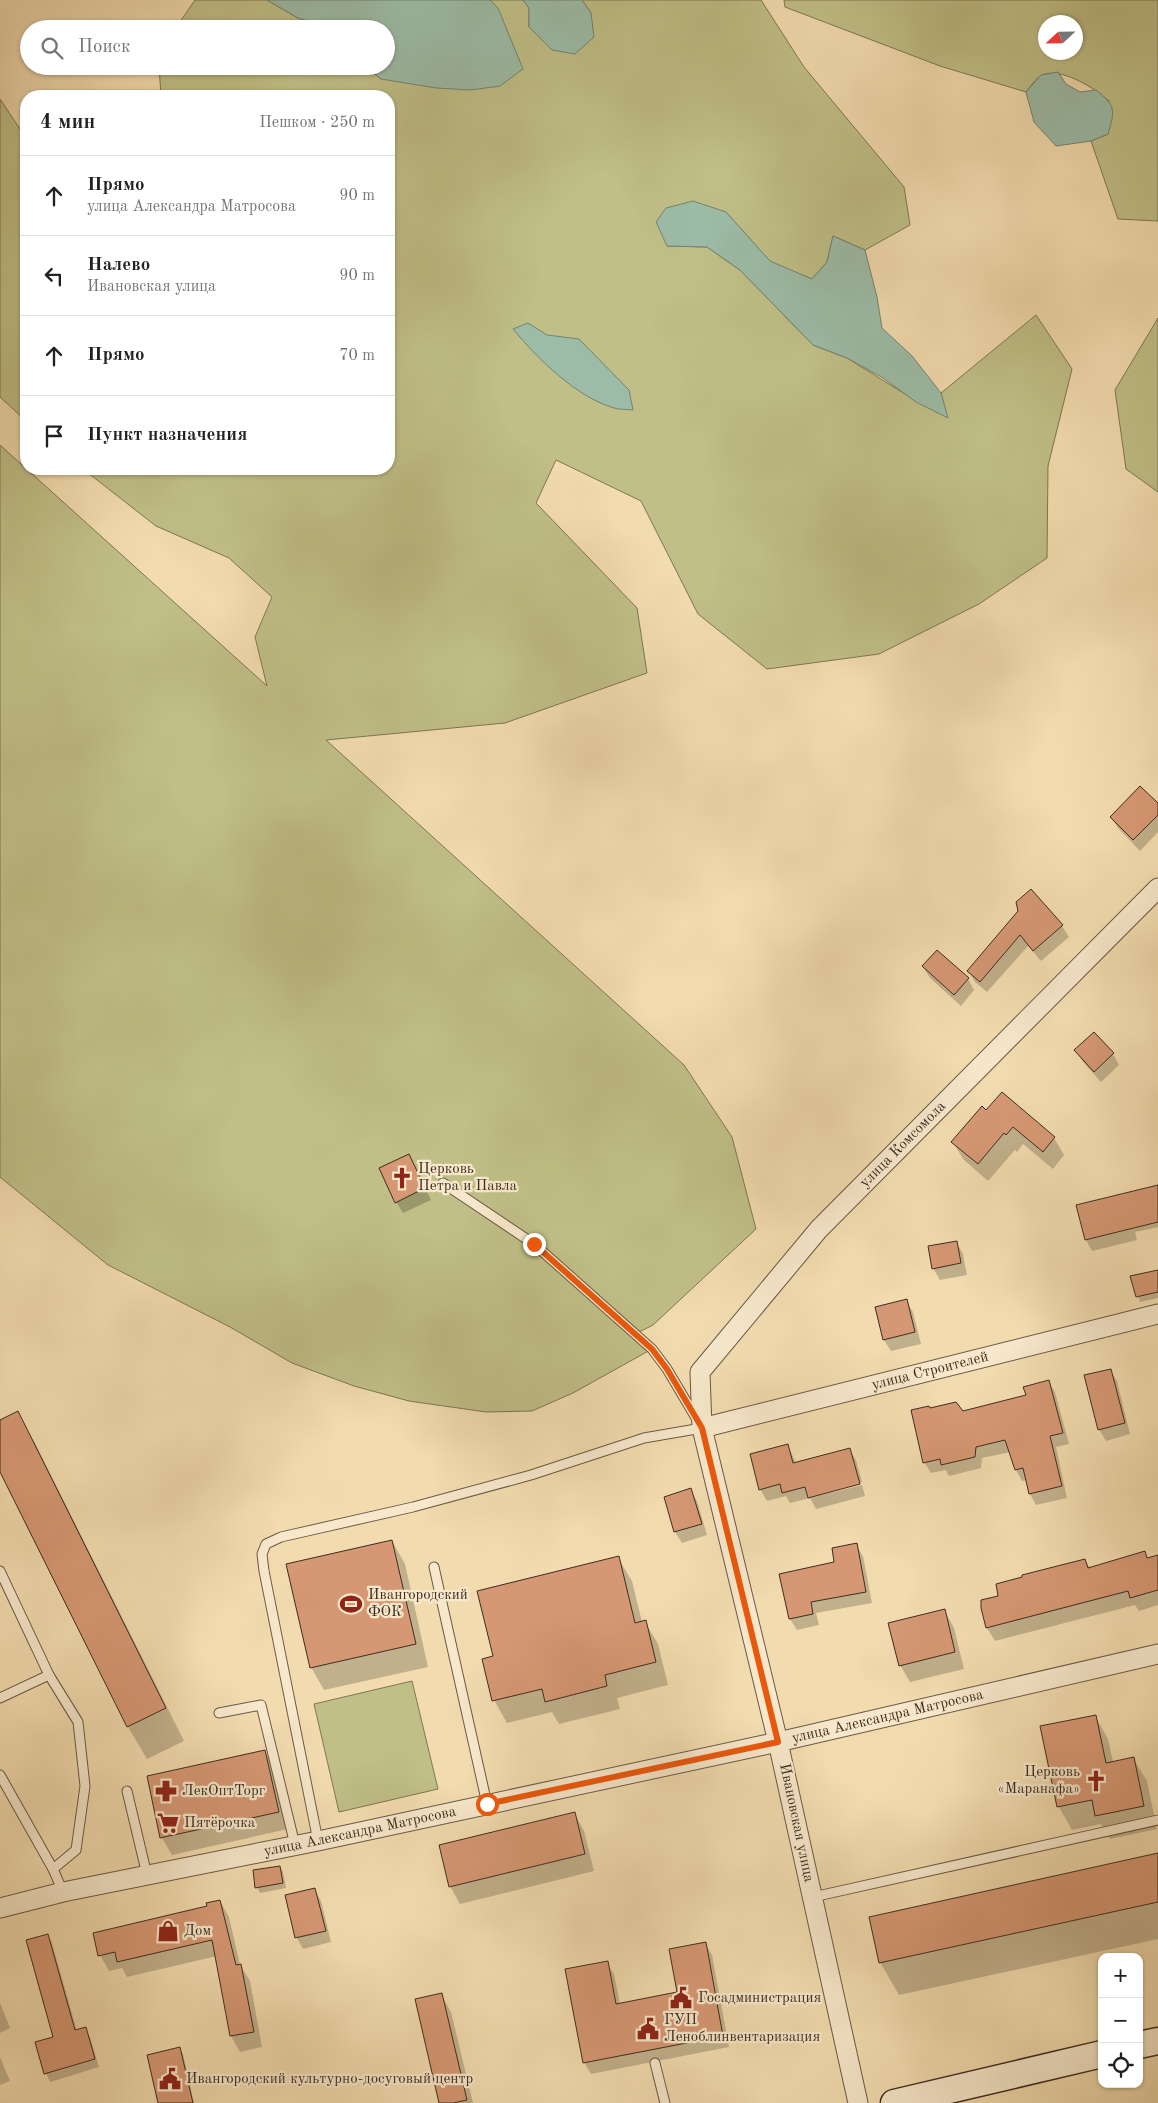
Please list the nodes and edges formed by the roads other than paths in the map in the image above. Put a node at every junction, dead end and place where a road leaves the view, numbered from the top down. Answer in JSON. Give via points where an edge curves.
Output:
{"nodes":[{"id":1,"x":1158,"y":888,"type":"edge"},
{"id":2,"x":443,"y":1183,"type":"dead end"},
{"id":3,"x":1158,"y":1314,"type":"edge"},
{"id":4,"x":702,"y":1428,"type":"junction"},
{"id":5,"x":434,"y":1567,"type":"dead end"},
{"id":6,"x":0,"y":1571,"type":"edge"},
{"id":7,"x":1158,"y":1654,"type":"edge"},
{"id":8,"x":49,"y":1674,"type":"junction"},
{"id":9,"x":0,"y":1698,"type":"edge"},
{"id":10,"x":219,"y":1713,"type":"dead end"},
{"id":11,"x":778,"y":1742,"type":"junction"},
{"id":12,"x":0,"y":1775,"type":"edge"},
{"id":13,"x":127,"y":1791,"type":"dead end"},
{"id":14,"x":487,"y":1804,"type":"junction"},
{"id":15,"x":1158,"y":1820,"type":"edge"},
{"id":16,"x":318,"y":1840,"type":"junction"},
{"id":17,"x":294,"y":1845,"type":"junction"},
{"id":18,"x":53,"y":1869,"type":"junction"},
{"id":19,"x":147,"y":1875,"type":"junction"},
{"id":20,"x":63,"y":1892,"type":"junction"},
{"id":21,"x":812,"y":1897,"type":"junction"},
{"id":22,"x":1,"y":1906,"type":"edge"},
{"id":23,"x":1158,"y":2041,"type":"edge"},
{"id":24,"x":1143,"y":2044,"type":"edge"},
{"id":25,"x":1098,"y":2055,"type":"edge"},
{"id":26,"x":655,"y":2063,"type":"dead end"},
{"id":27,"x":665,"y":2103,"type":"edge"},
{"id":28,"x":858,"y":2103,"type":"edge"},
{"id":29,"x":894,"y":2103,"type":"edge"}],
"edges":[{"from":1,"to":4,"type":"street","name":"улица Комсомола","via":[[812,1236],[700,1372]]},
{"from":2,"to":4,"type":"lane","via":[[534,1244],[652,1349]]},
{"from":3,"to":4,"type":"street","name":"улица Строителей"},
{"from":4,"to":11,"type":"street","name":"Ивановская улица"},
{"from":4,"to":16,"type":"lane","via":[[644,1438],[413,1508],[281,1537],[266,1544],[262,1554],[264,1571]]},
{"from":5,"to":14,"type":"lane"},
{"from":6,"to":8,"type":"lane"},
{"from":7,"to":11,"type":"street","name":"улица Александра Матросова"},
{"from":8,"to":9,"type":"lane"},
{"from":8,"to":18,"type":"lane","via":[[78,1722],[85,1786],[76,1850]]},
{"from":10,"to":17,"type":"lane","via":[[261,1705]]},
{"from":11,"to":14,"type":"street","name":"улица Александра Матросова"},
{"from":11,"to":21,"type":"street","name":"Ивановская улица"},
{"from":12,"to":18,"type":"lane"},
{"from":13,"to":19,"type":"lane"},
{"from":14,"to":16,"type":"street","name":"улица Александра Матросова"},
{"from":15,"to":21,"type":"lane"},
{"from":16,"to":17,"type":"street","name":"улица Александра Матросова"},
{"from":17,"to":19,"type":"street","name":"улица Александра Матросова"},
{"from":18,"to":20,"type":"lane"},
{"from":19,"to":20,"type":"street","name":"улица Александра Матросова"},
{"from":20,"to":22,"type":"street","name":"улица Александра Матросова"},
{"from":21,"to":28,"type":"street","name":"Ивановская улица"},
{"from":23,"to":24,"type":"street"},
{"from":25,"to":29,"type":"street"},
{"from":26,"to":27,"type":"lane"}]}
